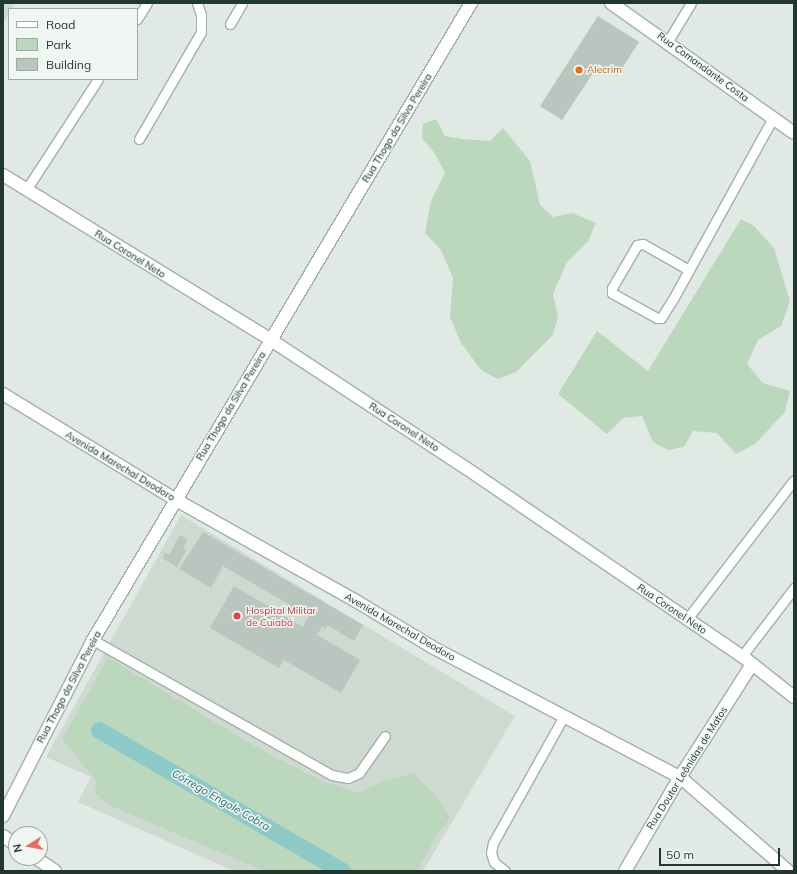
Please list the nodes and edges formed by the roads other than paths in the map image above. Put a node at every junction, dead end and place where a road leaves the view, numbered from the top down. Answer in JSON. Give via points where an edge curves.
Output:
{"nodes":[{"id":1,"x":148,"y":3,"type":"edge"},
{"id":2,"x":197,"y":3,"type":"edge"},
{"id":3,"x":242,"y":3,"type":"edge"},
{"id":4,"x":471,"y":3,"type":"edge"},
{"id":5,"x":611,"y":3,"type":"edge"},
{"id":6,"x":691,"y":3,"type":"edge"},
{"id":7,"x":138,"y":18,"type":"edge"},
{"id":8,"x":230,"y":24,"type":"dead end"},
{"id":9,"x":668,"y":41,"type":"junction"},
{"id":10,"x":97,"y":80,"type":"edge"},
{"id":11,"x":773,"y":118,"type":"junction"},
{"id":12,"x":794,"y":133,"type":"edge"},
{"id":13,"x":139,"y":139,"type":"dead end"},
{"id":14,"x":3,"y":175,"type":"edge"},
{"id":15,"x":26,"y":190,"type":"junction"},
{"id":16,"x":689,"y":270,"type":"junction"},
{"id":17,"x":270,"y":340,"type":"junction"},
{"id":18,"x":3,"y":394,"type":"edge"},
{"id":19,"x":794,"y":480,"type":"edge"},
{"id":20,"x":176,"y":500,"type":"junction"},
{"id":21,"x":794,"y":588,"type":"edge"},
{"id":22,"x":687,"y":619,"type":"junction"},
{"id":23,"x":93,"y":640,"type":"junction"},
{"id":24,"x":742,"y":656,"type":"junction"},
{"id":25,"x":751,"y":666,"type":"junction"},
{"id":26,"x":794,"y":697,"type":"edge"},
{"id":27,"x":564,"y":716,"type":"junction"},
{"id":28,"x":385,"y":736,"type":"dead end"},
{"id":29,"x":680,"y":777,"type":"junction"},
{"id":30,"x":3,"y":816,"type":"edge"},
{"id":31,"x":505,"y":871,"type":"edge"},
{"id":32,"x":625,"y":871,"type":"edge"},
{"id":33,"x":788,"y":871,"type":"edge"}],
"edges":[{"from":1,"to":7,"type":"lane"},
{"from":2,"to":13,"type":"lane","via":[[201,15],[201,32]]},
{"from":3,"to":8,"type":"lane"},
{"from":4,"to":17,"type":"street","name":"Rua Thogo da Silva Pereira"},
{"from":5,"to":9,"type":"street","name":"Rua Comandante Costa"},
{"from":6,"to":9,"type":"lane"},
{"from":9,"to":11,"type":"street","name":"Rua Comandante Costa"},
{"from":10,"to":15,"type":"lane"},
{"from":11,"to":12,"type":"street","name":"Rua Comandante Costa"},
{"from":11,"to":16,"type":"lane"},
{"from":14,"to":15,"type":"street","name":"Rua Coronel Neto"},
{"from":15,"to":17,"type":"street","name":"Rua Coronel Neto"},
{"from":16,"to":16,"type":"lane","via":[[642,244],[637,245],[612,288],[612,293],[661,318]]},
{"from":17,"to":20,"type":"street","name":"Rua Thogo da Silva Pereira"},
{"from":17,"to":22,"type":"street","name":"Rua Coronel Neto","via":[[466,468]]},
{"from":18,"to":20,"type":"street","name":"Avenida Marechal Deodoro"},
{"from":19,"to":22,"type":"lane"},
{"from":20,"to":23,"type":"street","name":"Rua Thogo da Silva Pereira"},
{"from":20,"to":27,"type":"street","name":"Avenida Marechal Deodoro","via":[[356,600],[432,647]]},
{"from":21,"to":24,"type":"lane"},
{"from":22,"to":24,"type":"street","name":"Rua Coronel Neto"},
{"from":23,"to":28,"type":"lane","via":[[332,776],[348,778],[359,773]]},
{"from":23,"to":30,"type":"street","name":"Rua Thogo da Silva Pereira"},
{"from":24,"to":25,"type":"street","name":"Rua Coronel Neto"},
{"from":25,"to":26,"type":"street","name":"Rua Coronel Neto"},
{"from":25,"to":29,"type":"street","name":"Rua Doutor Leônidas de Matos"},
{"from":27,"to":29,"type":"street","name":"Avenida Marechal Deodoro"},
{"from":27,"to":31,"type":"lane","via":[[493,843],[491,854],[494,862]]},
{"from":29,"to":32,"type":"street","name":"Rua Doutor Leônidas de Matos"},
{"from":29,"to":33,"type":"street","name":"Avenida Marechal Deodoro"}]}
